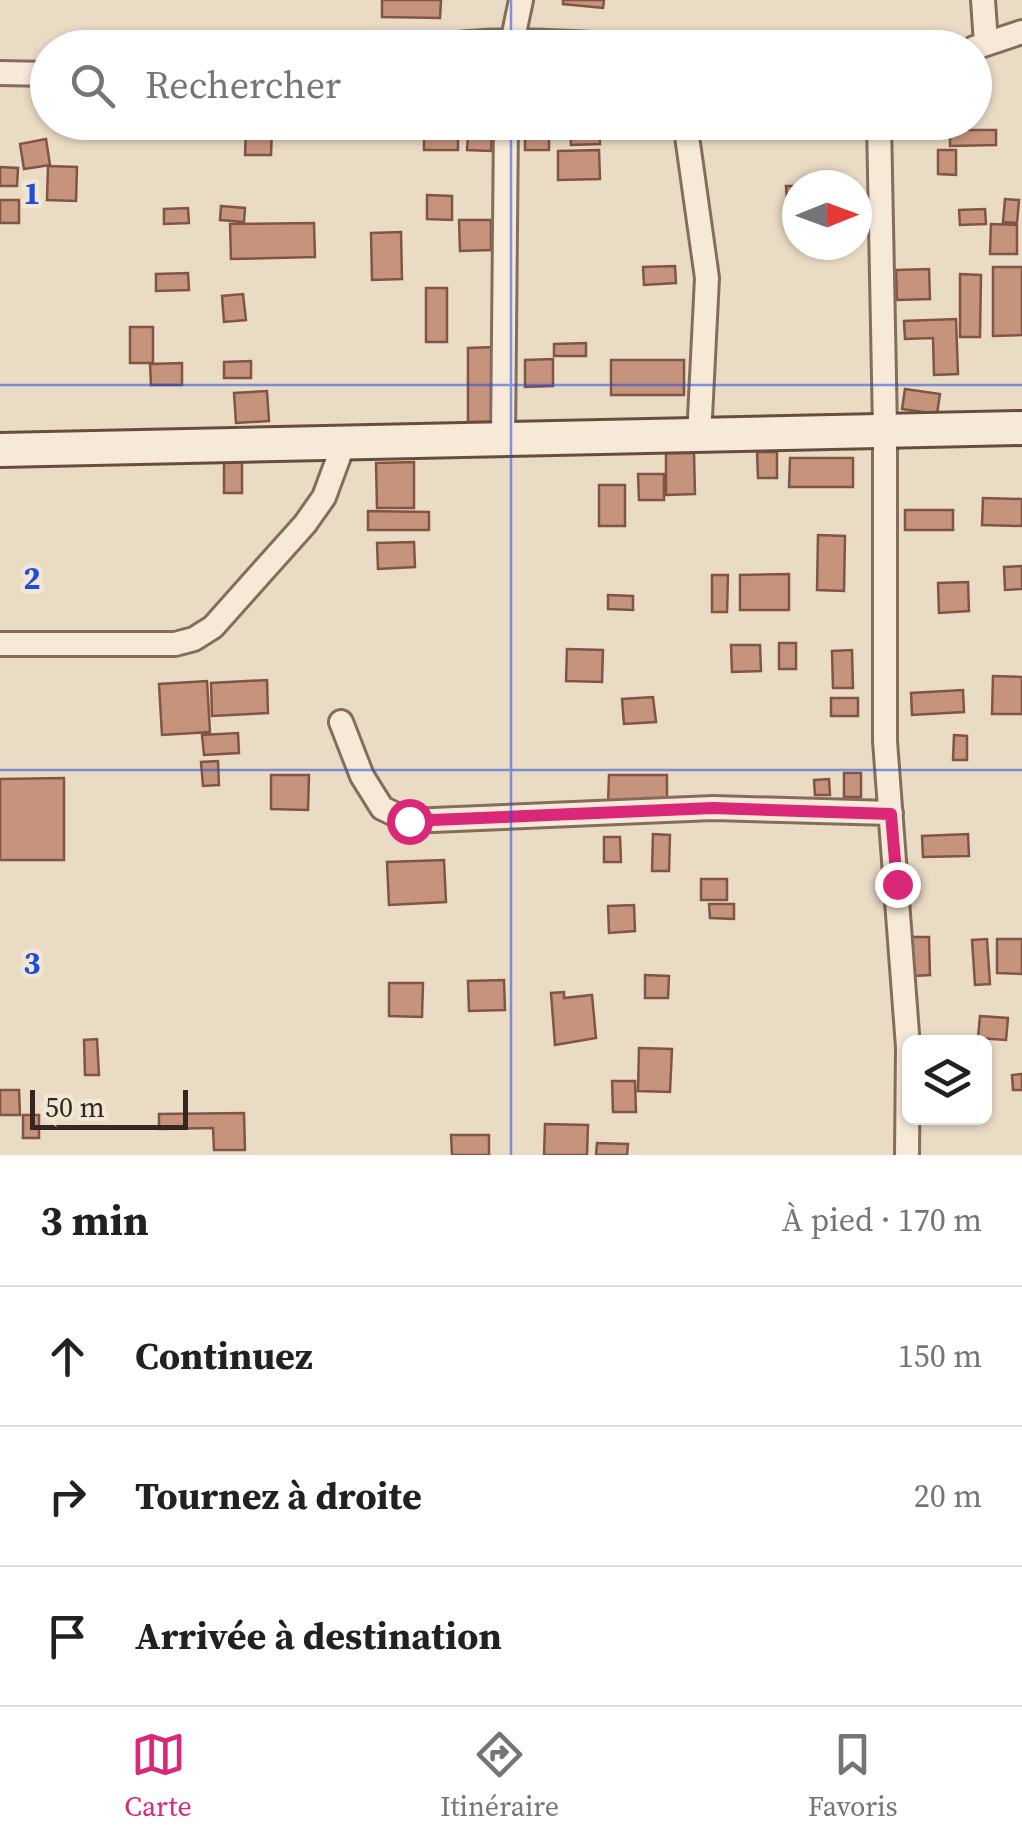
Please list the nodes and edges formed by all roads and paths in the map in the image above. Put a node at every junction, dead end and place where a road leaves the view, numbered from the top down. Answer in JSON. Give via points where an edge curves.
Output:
{"nodes":[{"id":1,"x":521,"y":0,"type":"edge"},
{"id":2,"x":982,"y":0,"type":"edge"},
{"id":3,"x":515,"y":30,"type":"edge"},
{"id":4,"x":981,"y":30,"type":"edge"},
{"id":5,"x":1022,"y":32,"type":"edge"},
{"id":6,"x":992,"y":41,"type":"edge"},
{"id":7,"x":0,"y":73,"type":"edge"},
{"id":8,"x":30,"y":74,"type":"edge"},
{"id":9,"x":506,"y":140,"type":"edge"},
{"id":10,"x":688,"y":140,"type":"edge"},
{"id":11,"x":879,"y":140,"type":"edge"},
{"id":12,"x":1022,"y":428,"type":"edge"},
{"id":13,"x":885,"y":429,"type":"junction"},
{"id":14,"x":699,"y":437,"type":"junction"},
{"id":15,"x":503,"y":440,"type":"junction"},
{"id":16,"x":344,"y":443,"type":"junction"},
{"id":17,"x":0,"y":450,"type":"edge"},
{"id":18,"x":0,"y":644,"type":"edge"},
{"id":19,"x":341,"y":722,"type":"dead end"},
{"id":20,"x":891,"y":814,"type":"junction"},
{"id":21,"x":907,"y":1155,"type":"edge"}],
"edges":[{"from":1,"to":3,"type":"street"},
{"from":2,"to":4,"type":"street"},
{"from":5,"to":6,"type":"street"},
{"from":7,"to":8,"type":"street"},
{"from":9,"to":15,"type":"street"},
{"from":10,"to":14,"type":"street","via":[[707,278]]},
{"from":11,"to":13,"type":"street"},
{"from":12,"to":13,"type":"main road"},
{"from":13,"to":14,"type":"main road"},
{"from":13,"to":20,"type":"street","via":[[884,706]]},
{"from":14,"to":15,"type":"main road"},
{"from":15,"to":16,"type":"main road"},
{"from":16,"to":17,"type":"main road"},
{"from":16,"to":18,"type":"street","via":[[324,497],[305,524],[194,639]]},
{"from":19,"to":20,"type":"street","via":[[382,808],[409,821],[713,808]]},
{"from":20,"to":21,"type":"street","via":[[908,1047]]}]}
